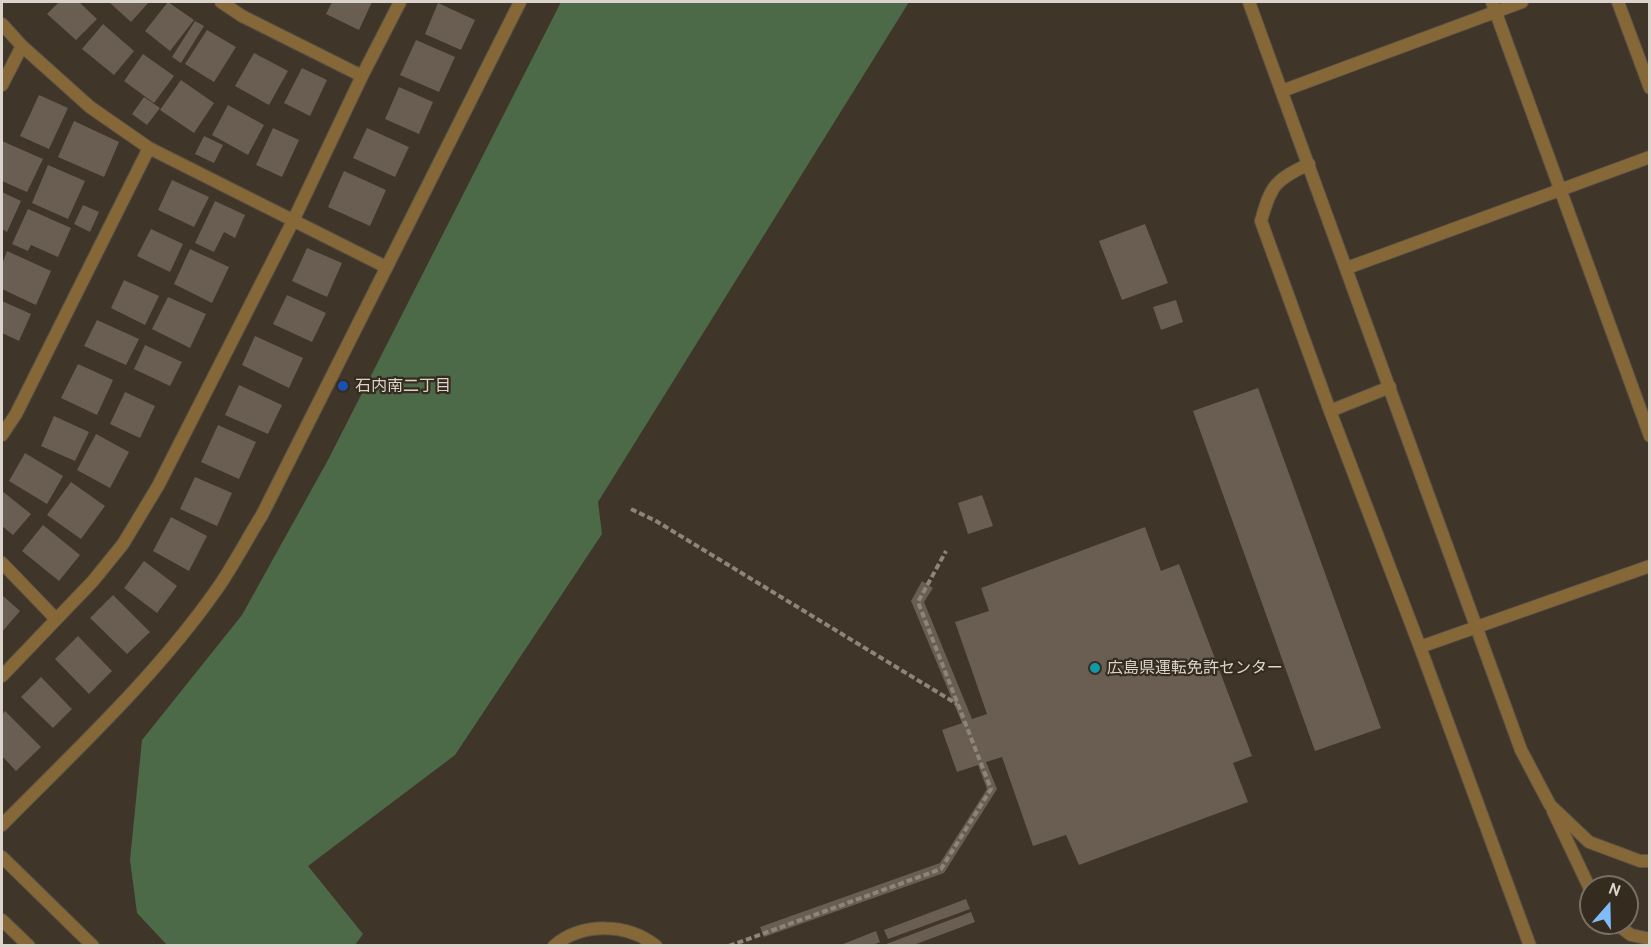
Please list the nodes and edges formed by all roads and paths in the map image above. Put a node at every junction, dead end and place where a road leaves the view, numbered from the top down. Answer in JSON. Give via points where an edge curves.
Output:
{"nodes":[{"id":1,"x":221,"y":2,"type":"edge"},
{"id":2,"x":400,"y":2,"type":"edge"},
{"id":3,"x":520,"y":2,"type":"edge"},
{"id":4,"x":1249,"y":2,"type":"edge"},
{"id":5,"x":1522,"y":2,"type":"edge"},
{"id":6,"x":1618,"y":2,"type":"edge"},
{"id":7,"x":1494,"y":6,"type":"edge"},
{"id":8,"x":2,"y":24,"type":"edge"},
{"id":9,"x":22,"y":46,"type":"junction"},
{"id":10,"x":362,"y":76,"type":"junction"},
{"id":11,"x":2,"y":85,"type":"edge"},
{"id":12,"x":1650,"y":88,"type":"edge"},
{"id":13,"x":1282,"y":91,"type":"junction"},
{"id":14,"x":149,"y":148,"type":"junction"},
{"id":15,"x":1650,"y":157,"type":"edge"},
{"id":16,"x":1309,"y":164,"type":"junction"},
{"id":17,"x":1559,"y":190,"type":"junction"},
{"id":18,"x":293,"y":221,"type":"junction"},
{"id":19,"x":386,"y":267,"type":"junction"},
{"id":20,"x":1347,"y":268,"type":"junction"},
{"id":21,"x":1390,"y":387,"type":"junction"},
{"id":22,"x":1330,"y":411,"type":"junction"},
{"id":23,"x":2,"y":435,"type":"edge"},
{"id":24,"x":1650,"y":436,"type":"edge"},
{"id":25,"x":631,"y":509,"type":"dead end"},
{"id":26,"x":946,"y":551,"type":"dead end"},
{"id":27,"x":2,"y":563,"type":"edge"},
{"id":28,"x":1650,"y":566,"type":"edge"},
{"id":29,"x":56,"y":619,"type":"junction"},
{"id":30,"x":1477,"y":628,"type":"junction"},
{"id":31,"x":1420,"y":647,"type":"junction"},
{"id":32,"x":2,"y":676,"type":"edge"},
{"id":33,"x":958,"y":704,"type":"junction"},
{"id":34,"x":1550,"y":806,"type":"junction"},
{"id":35,"x":2,"y":825,"type":"edge"},
{"id":36,"x":2,"y":857,"type":"edge"},
{"id":37,"x":1650,"y":861,"type":"edge"},
{"id":38,"x":1583,"y":875,"type":"edge"},
{"id":39,"x":2,"y":920,"type":"edge"},
{"id":40,"x":1631,"y":935,"type":"edge"},
{"id":41,"x":1650,"y":939,"type":"edge"},
{"id":42,"x":29,"y":945,"type":"edge"},
{"id":43,"x":93,"y":945,"type":"edge"},
{"id":44,"x":554,"y":945,"type":"edge"},
{"id":45,"x":656,"y":945,"type":"edge"},
{"id":46,"x":729,"y":945,"type":"edge"},
{"id":47,"x":1530,"y":945,"type":"edge"}],
"edges":[{"from":1,"to":10,"type":"street"},
{"from":2,"to":10,"type":"street"},
{"from":3,"to":19,"type":"street"},
{"from":4,"to":13,"type":"street"},
{"from":5,"to":7,"type":"street"},
{"from":6,"to":12,"type":"street"},
{"from":7,"to":13,"type":"street"},
{"from":7,"to":17,"type":"street"},
{"from":8,"to":9,"type":"street"},
{"from":9,"to":11,"type":"street"},
{"from":9,"to":14,"type":"street","via":[[90,107]]},
{"from":10,"to":18,"type":"street"},
{"from":13,"to":16,"type":"street"},
{"from":14,"to":18,"type":"street"},
{"from":14,"to":23,"type":"street"},
{"from":15,"to":17,"type":"street"},
{"from":16,"to":20,"type":"street"},
{"from":16,"to":22,"type":"street","via":[[1283,177],[1268,196],[1261,221]]},
{"from":17,"to":20,"type":"street"},
{"from":17,"to":24,"type":"street"},
{"from":18,"to":19,"type":"street"},
{"from":18,"to":29,"type":"street","via":[[158,486],[123,544]]},
{"from":19,"to":35,"type":"street","via":[[262,515],[218,588],[126,699]]},
{"from":20,"to":21,"type":"street"},
{"from":21,"to":22,"type":"street"},
{"from":21,"to":30,"type":"street"},
{"from":22,"to":31,"type":"street"},
{"from":25,"to":33,"type":"path"},
{"from":26,"to":33,"type":"path","via":[[918,602]]},
{"from":27,"to":29,"type":"street"},
{"from":28,"to":30,"type":"street"},
{"from":29,"to":32,"type":"street"},
{"from":30,"to":31,"type":"street"},
{"from":30,"to":34,"type":"street","via":[[1521,750]]},
{"from":31,"to":47,"type":"street"},
{"from":33,"to":46,"type":"path","via":[[991,789],[940,869]]},
{"from":34,"to":37,"type":"street","via":[[1589,842]]},
{"from":34,"to":38,"type":"street"},
{"from":36,"to":43,"type":"street"},
{"from":39,"to":42,"type":"street"},
{"from":40,"to":41,"type":"street"},
{"from":44,"to":45,"type":"street","via":[[580,932],[601,928],[623,928],[644,935]]}]}
